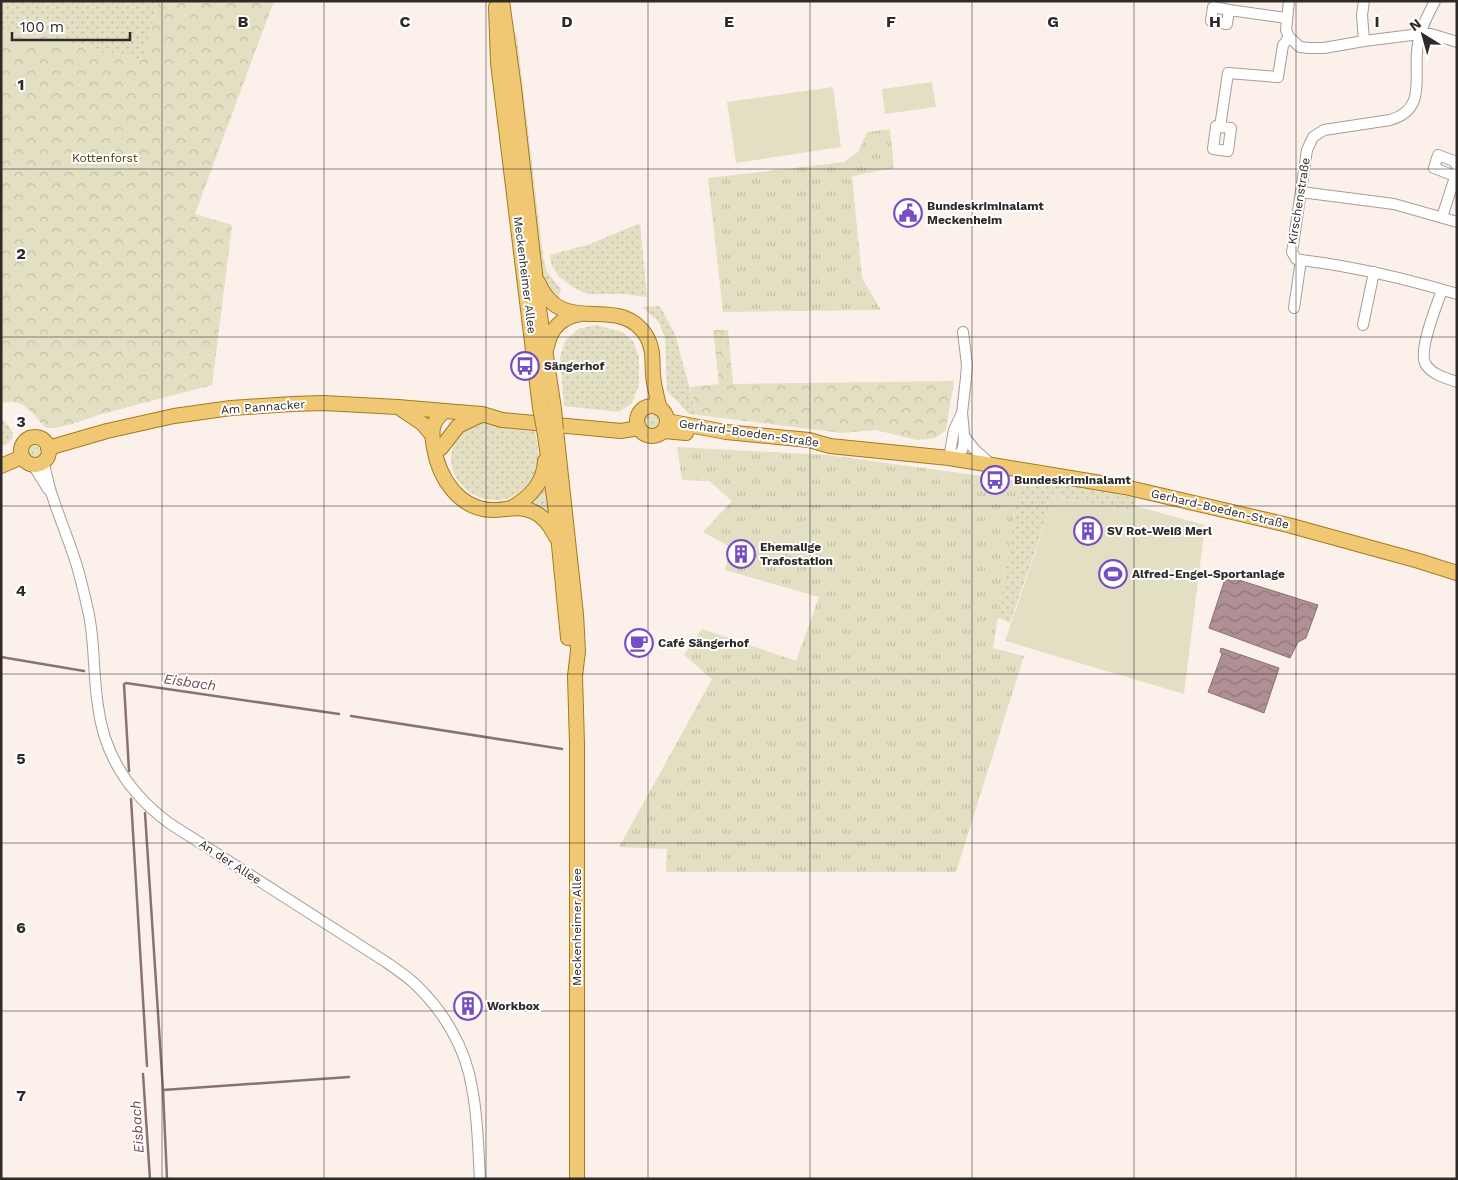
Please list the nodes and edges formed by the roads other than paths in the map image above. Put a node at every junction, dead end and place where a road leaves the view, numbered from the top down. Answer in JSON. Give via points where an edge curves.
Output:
{"nodes":[{"id":1,"x":496,"y":1,"type":"edge"},
{"id":2,"x":502,"y":1,"type":"edge"},
{"id":3,"x":1289,"y":1,"type":"edge"},
{"id":4,"x":1364,"y":1,"type":"edge"},
{"id":5,"x":1435,"y":1,"type":"edge"},
{"id":6,"x":1230,"y":10,"type":"dead end"},
{"id":7,"x":1286,"y":18,"type":"junction"},
{"id":8,"x":500,"y":22,"type":"junction"},
{"id":9,"x":1420,"y":34,"type":"junction"},
{"id":10,"x":1289,"y":37,"type":"junction"},
{"id":11,"x":1364,"y":41,"type":"junction"},
{"id":12,"x":1457,"y":42,"type":"edge"},
{"id":13,"x":1220,"y":127,"type":"dead end"},
{"id":14,"x":1456,"y":171,"type":"edge"},
{"id":15,"x":1301,"y":192,"type":"junction"},
{"id":16,"x":1442,"y":217,"type":"junction"},
{"id":17,"x":1457,"y":222,"type":"edge"},
{"id":18,"x":1302,"y":260,"type":"junction"},
{"id":19,"x":1374,"y":272,"type":"junction"},
{"id":20,"x":537,"y":278,"type":"junction"},
{"id":21,"x":1442,"y":290,"type":"junction"},
{"id":22,"x":1457,"y":294,"type":"edge"},
{"id":23,"x":1294,"y":308,"type":"dead end"},
{"id":24,"x":583,"y":314,"type":"junction"},
{"id":25,"x":1363,"y":325,"type":"dead end"},
{"id":26,"x":963,"y":332,"type":"dead end"},
{"id":27,"x":546,"y":350,"type":"junction"},
{"id":28,"x":653,"y":373,"type":"junction"},
{"id":29,"x":1457,"y":382,"type":"edge"},
{"id":30,"x":398,"y":407,"type":"junction"},
{"id":31,"x":547,"y":409,"type":"junction"},
{"id":32,"x":445,"y":411,"type":"junction"},
{"id":33,"x":962,"y":413,"type":"junction"},
{"id":34,"x":482,"y":414,"type":"junction"},
{"id":35,"x":641,"y":418,"type":"junction"},
{"id":36,"x":664,"y":420,"type":"junction"},
{"id":37,"x":548,"y":433,"type":"junction"},
{"id":38,"x":432,"y":435,"type":"junction"},
{"id":39,"x":964,"y":436,"type":"junction"},
{"id":40,"x":48,"y":448,"type":"junction"},
{"id":41,"x":441,"y":448,"type":"junction"},
{"id":42,"x":948,"y":458,"type":"junction"},
{"id":43,"x":33,"y":462,"type":"junction"},
{"id":44,"x":992,"y":465,"type":"junction"},
{"id":45,"x":1,"y":466,"type":"edge"},
{"id":46,"x":442,"y":474,"type":"junction"},
{"id":47,"x":511,"y":508,"type":"junction"},
{"id":48,"x":559,"y":544,"type":"junction"},
{"id":49,"x":1457,"y":573,"type":"edge"},
{"id":50,"x":576,"y":676,"type":"junction"},
{"id":51,"x":480,"y":1179,"type":"edge"},
{"id":52,"x":577,"y":1179,"type":"edge"}],
"edges":[{"from":1,"to":8,"type":"main road","name":"Meckenheimer Allee"},
{"from":2,"to":8,"type":"main road","name":"Meckenheimer Allee"},
{"from":3,"to":7,"type":"street"},
{"from":4,"to":11,"type":"street"},
{"from":5,"to":9,"type":"street","name":"Kirschenstraße"},
{"from":6,"to":7,"type":"street"},
{"from":7,"to":10,"type":"street"},
{"from":8,"to":20,"type":"main road","name":"Meckenheimer Allee"},
{"from":8,"to":31,"type":"main road","name":"Meckenheimer Allee","via":[[498,63]]},
{"from":9,"to":11,"type":"street"},
{"from":9,"to":12,"type":"street"},
{"from":9,"to":15,"type":"street","name":"Kirschenstraße","via":[[1416,98],[1412,105],[1399,118],[1324,130],[1317,134],[1307,150]]},
{"from":10,"to":11,"type":"street","via":[[1300,47],[1309,48]]},
{"from":10,"to":13,"type":"street","via":[[1283,45],[1278,77],[1228,73]]},
{"from":14,"to":16,"type":"street"},
{"from":15,"to":16,"type":"street","via":[[1394,204]]},
{"from":15,"to":18,"type":"street","name":"Kirschenstraße","via":[[1292,252],[1296,259]]},
{"from":16,"to":17,"type":"street"},
{"from":18,"to":19,"type":"street","name":"Kirschenstraße"},
{"from":18,"to":23,"type":"street","name":"Kirschenstraße"},
{"from":19,"to":21,"type":"street","name":"Kirschenstraße"},
{"from":19,"to":25,"type":"street"},
{"from":20,"to":24,"type":"main road","via":[[541,289],[557,306]]},
{"from":20,"to":27,"type":"main road","name":"Meckenheimer Allee"},
{"from":21,"to":22,"type":"street","name":"Kirschenstraße"},
{"from":21,"to":29,"type":"street","via":[[1422,356],[1425,365],[1434,373]]},
{"from":24,"to":27,"type":"main road","via":[[566,318],[556,326]]},
{"from":24,"to":28,"type":"main road","via":[[616,315],[639,328],[651,347]]},
{"from":26,"to":33,"type":"street","via":[[967,369]]},
{"from":27,"to":31,"type":"main road","name":"Meckenheimer Allee"},
{"from":28,"to":35,"type":"main road"},
{"from":28,"to":36,"type":"main road"},
{"from":30,"to":32,"type":"main road","name":"Am Pannacker"},
{"from":30,"to":38,"type":"main road","via":[[419,421]]},
{"from":30,"to":40,"type":"main road","name":"Am Pannacker","via":[[315,403],[231,408],[107,430]]},
{"from":31,"to":37,"type":"main road","name":"Meckenheimer Allee","bridge":true},
{"from":32,"to":34,"type":"main road","name":"Am Pannacker"},
{"from":32,"to":38,"type":"main road","via":[[435,419]]},
{"from":32,"to":41,"type":"main road"},
{"from":33,"to":39,"type":"street"},
{"from":33,"to":42,"type":"street","via":[[954,430]]},
{"from":34,"to":35,"type":"main road","name":"Am Pannacker","via":[[501,411],[620,423]]},
{"from":34,"to":41,"type":"main road","via":[[458,426]]},
{"from":35,"to":36,"type":"main road","name":"Gerhard-Boeden-Straße","via":[[651,406]]},
{"from":35,"to":36,"type":"main road","name":"Gerhard-Boeden-Straße","via":[[647,435],[653,436],[660,434]]},
{"from":36,"to":42,"type":"main road","name":"Gerhard-Boeden-Straße","via":[[763,445],[830,446]]},
{"from":37,"to":47,"type":"main road","via":[[545,467],[538,483],[528,497]]},
{"from":37,"to":48,"type":"main road","name":"Meckenheimer Allee"},
{"from":37,"to":50,"type":"main road","name":"Meckenheimer Allee","via":[[576,614]]},
{"from":38,"to":46,"type":"main road"},
{"from":39,"to":42,"type":"street","via":[[961,451]]},
{"from":39,"to":44,"type":"street"},
{"from":40,"to":43,"type":"main road","via":[[47,457]]},
{"from":40,"to":43,"type":"main road","via":[[37,437],[24,441],[20,453]]},
{"from":41,"to":46,"type":"main road"},
{"from":42,"to":44,"type":"main road","name":"Gerhard-Boeden-Straße"},
{"from":43,"to":45,"type":"main road"},
{"from":43,"to":51,"type":"street","name":"An der Allee","via":[[51,494],[84,594],[94,651],[100,717],[122,775],[138,796],[169,823],[386,962],[428,998],[451,1028],[468,1072],[475,1108]]},
{"from":44,"to":49,"type":"main road","name":"Gerhard-Boeden-Straße","via":[[1125,487],[1335,537]]},
{"from":46,"to":47,"type":"main road","via":[[452,490],[470,504],[489,510]]},
{"from":47,"to":48,"type":"main road","via":[[540,515]]},
{"from":48,"to":50,"type":"main road","name":"Meckenheimer Allee","via":[[570,658]]},
{"from":50,"to":52,"type":"main road","name":"Meckenheimer Allee"}]}
